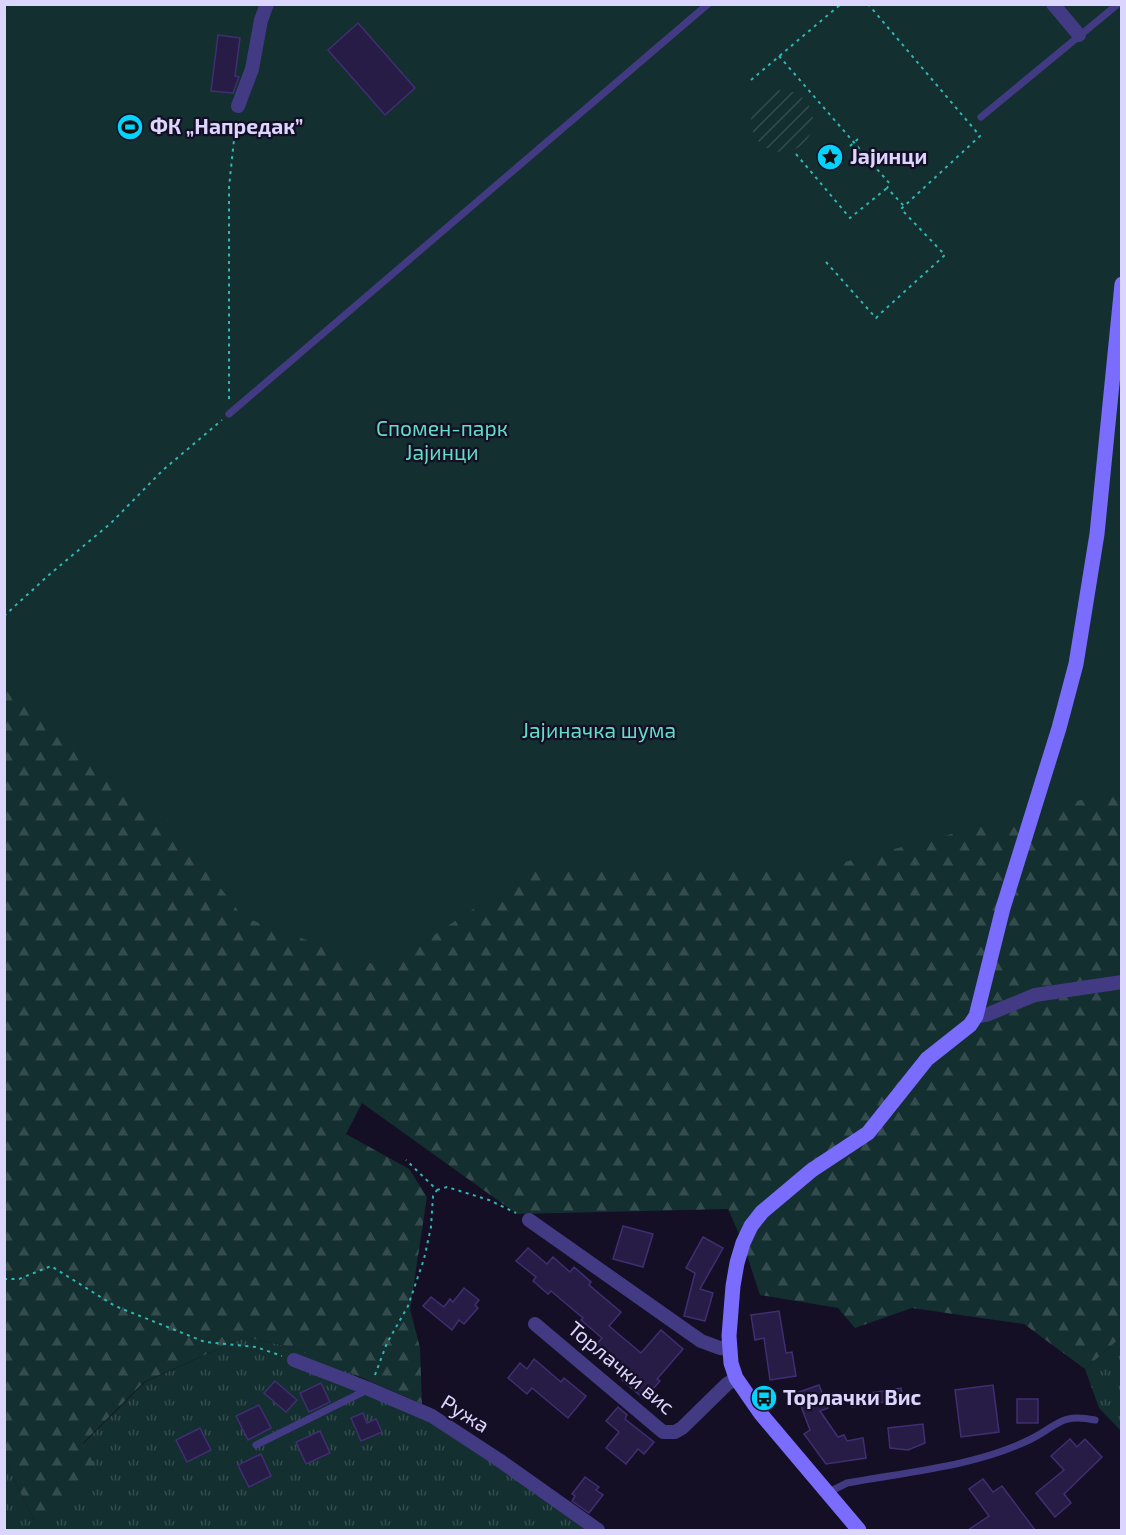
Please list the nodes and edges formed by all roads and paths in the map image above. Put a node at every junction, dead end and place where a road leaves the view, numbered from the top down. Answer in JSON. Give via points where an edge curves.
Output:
{"nodes":[{"id":1,"x":267,"y":4,"type":"edge"},
{"id":2,"x":708,"y":4,"type":"edge"},
{"id":3,"x":841,"y":4,"type":"edge"},
{"id":4,"x":868,"y":4,"type":"edge"},
{"id":5,"x":1053,"y":4,"type":"edge"},
{"id":6,"x":1118,"y":4,"type":"edge"},
{"id":7,"x":1078,"y":35,"type":"junction"},
{"id":8,"x":779,"y":56,"type":"junction"},
{"id":9,"x":750,"y":80,"type":"dead end"},
{"id":10,"x":238,"y":106,"type":"joint"},
{"id":11,"x":981,"y":117,"type":"dead end"},
{"id":12,"x":858,"y":139,"type":"dead end"},
{"id":13,"x":854,"y":142,"type":"junction"},
{"id":14,"x":850,"y":146,"type":"dead end"},
{"id":15,"x":796,"y":154,"type":"dead end"},
{"id":16,"x":887,"y":188,"type":"junction"},
{"id":17,"x":904,"y":206,"type":"junction"},
{"id":18,"x":826,"y":262,"type":"dead end"},
{"id":19,"x":1122,"y":284,"type":"edge"},
{"id":20,"x":229,"y":414,"type":"junction"},
{"id":21,"x":4,"y":616,"type":"edge"},
{"id":22,"x":1122,"y":982,"type":"edge"},
{"id":23,"x":976,"y":1016,"type":"junction"},
{"id":24,"x":406,"y":1160,"type":"dead end"},
{"id":25,"x":437,"y":1190,"type":"junction"},
{"id":26,"x":529,"y":1220,"type":"joint"},
{"id":27,"x":4,"y":1279,"type":"edge"},
{"id":28,"x":535,"y":1324,"type":"dead end"},
{"id":29,"x":729,"y":1349,"type":"junction"},
{"id":30,"x":294,"y":1360,"type":"joint"},
{"id":31,"x":736,"y":1378,"type":"junction"},
{"id":32,"x":369,"y":1389,"type":"junction"},
{"id":33,"x":1095,"y":1420,"type":"dead end"},
{"id":34,"x":256,"y":1444,"type":"dead end"},
{"id":35,"x":829,"y":1492,"type":"junction"},
{"id":36,"x":598,"y":1530,"type":"edge"},
{"id":37,"x":859,"y":1530,"type":"edge"}],
"edges":[{"from":1,"to":10,"type":"street","via":[[252,69]]},
{"from":2,"to":20,"type":"lane"},
{"from":3,"to":8,"type":"path"},
{"from":4,"to":17,"type":"path","via":[[980,136]]},
{"from":5,"to":7,"type":"street"},
{"from":6,"to":7,"type":"lane"},
{"from":7,"to":11,"type":"lane"},
{"from":8,"to":9,"type":"path"},
{"from":8,"to":13,"type":"path"},
{"from":10,"to":20,"type":"path","via":[[229,187]]},
{"from":12,"to":13,"type":"path"},
{"from":13,"to":14,"type":"path"},
{"from":13,"to":16,"type":"path","via":[[890,184]]},
{"from":15,"to":16,"type":"path","via":[[850,218]]},
{"from":16,"to":17,"type":"path"},
{"from":17,"to":18,"type":"path","via":[[901,209],[945,255],[876,318]]},
{"from":19,"to":23,"type":"street","via":[[1097,534],[1076,664],[1003,908]]},
{"from":20,"to":21,"type":"path"},
{"from":22,"to":23,"type":"street","via":[[1035,995]]},
{"from":23,"to":29,"type":"street","via":[[927,1059],[868,1133],[812,1170],[751,1226],[737,1263]]},
{"from":24,"to":25,"type":"path"},
{"from":25,"to":26,"type":"path","via":[[447,1187],[489,1200]]},
{"from":25,"to":32,"type":"path","via":[[424,1259],[408,1306],[387,1343]]},
{"from":26,"to":29,"type":"street","via":[[701,1341]]},
{"from":27,"to":30,"type":"path","via":[[19,1279],[51,1266],[115,1306],[205,1342],[256,1347]]},
{"from":28,"to":31,"type":"street","name":"Торлачки вис","via":[[663,1432],[682,1428]]},
{"from":29,"to":31,"type":"street"},
{"from":30,"to":32,"type":"street","name":"Ружа"},
{"from":31,"to":35,"type":"street","via":[[761,1414]]},
{"from":32,"to":34,"type":"lane"},
{"from":32,"to":36,"type":"street","name":"Ружа","via":[[432,1416]]},
{"from":33,"to":35,"type":"lane","via":[[1064,1419],[1034,1438],[987,1457],[848,1483]]},
{"from":35,"to":37,"type":"street"}]}
